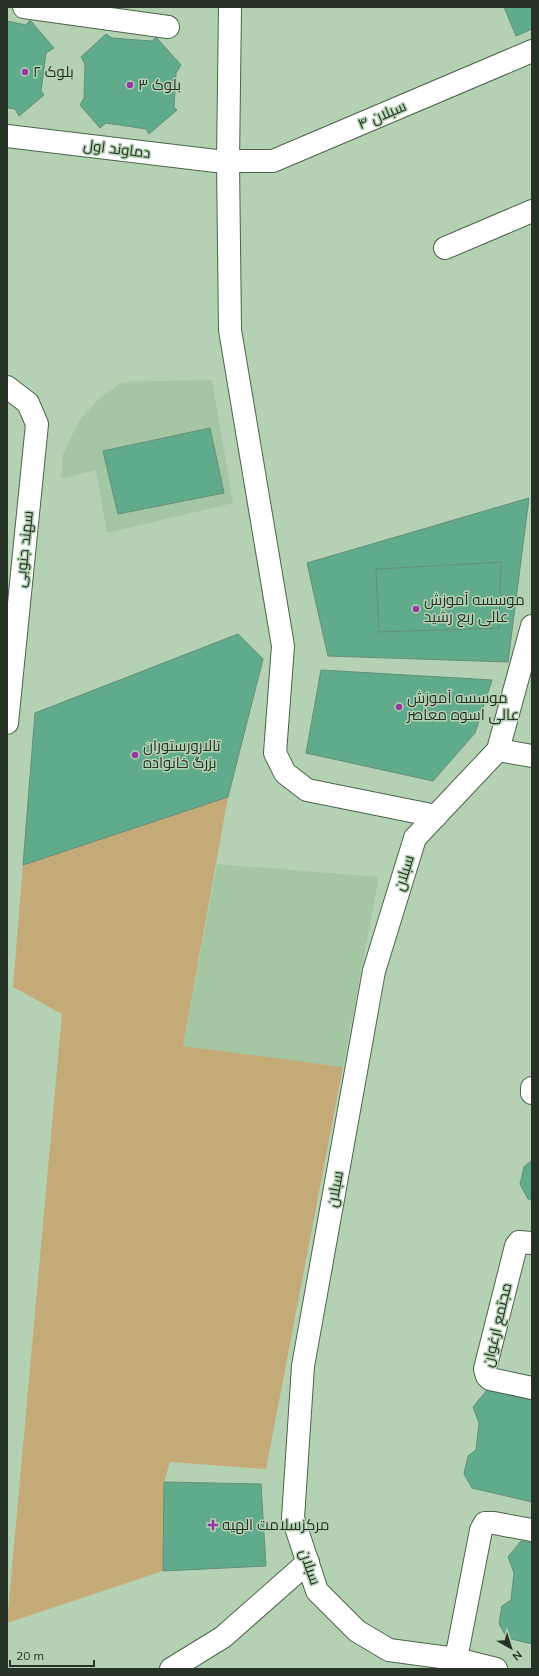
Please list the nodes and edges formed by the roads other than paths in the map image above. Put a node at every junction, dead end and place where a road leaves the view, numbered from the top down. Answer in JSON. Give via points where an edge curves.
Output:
{"nodes":[{"id":1,"x":24,"y":7,"type":"edge"},
{"id":2,"x":230,"y":7,"type":"edge"},
{"id":3,"x":168,"y":27,"type":"dead end"},
{"id":4,"x":532,"y":51,"type":"edge"},
{"id":5,"x":7,"y":136,"type":"edge"},
{"id":6,"x":228,"y":161,"type":"junction"},
{"id":7,"x":532,"y":211,"type":"edge"},
{"id":8,"x":445,"y":248,"type":"dead end"},
{"id":9,"x":7,"y":387,"type":"edge"},
{"id":10,"x":532,"y":626,"type":"edge"},
{"id":11,"x":7,"y":723,"type":"edge"},
{"id":12,"x":498,"y":750,"type":"junction"},
{"id":13,"x":532,"y":756,"type":"edge"},
{"id":14,"x":436,"y":816,"type":"junction"},
{"id":15,"x":532,"y":1088,"type":"edge"},
{"id":16,"x":532,"y":1094,"type":"edge"},
{"id":17,"x":532,"y":1243,"type":"edge"},
{"id":18,"x":532,"y":1388,"type":"edge"},
{"id":19,"x":532,"y":1530,"type":"edge"},
{"id":20,"x":308,"y":1562,"type":"junction"},
{"id":21,"x":456,"y":1660,"type":"junction"},
{"id":22,"x":172,"y":1669,"type":"edge"},
{"id":23,"x":496,"y":1669,"type":"edge"}],
"edges":[{"from":1,"to":3,"type":"street"},
{"from":2,"to":6,"type":"street"},
{"from":4,"to":6,"type":"street","name":"سبلان ۴","via":[[273,161]]},
{"from":5,"to":6,"type":"street","name":"دماوند اول"},
{"from":6,"to":14,"type":"street","via":[[230,330],[283,646],[275,753],[285,773],[307,790]]},
{"from":7,"to":8,"type":"street"},
{"from":9,"to":11,"type":"street","name":"سهند جنوبی","via":[[28,403],[37,424]]},
{"from":10,"to":12,"type":"street","name":"سبلان"},
{"from":12,"to":13,"type":"street"},
{"from":12,"to":14,"type":"street","name":"سبلان"},
{"from":14,"to":20,"type":"street","name":"سبلان","via":[[415,838],[374,971],[303,1366],[293,1518]]},
{"from":15,"to":16,"type":"street"},
{"from":17,"to":18,"type":"street","name":"مجتمع ارغوان","via":[[519,1242],[516,1246],[485,1369],[490,1379]]},
{"from":19,"to":21,"type":"street","via":[[485,1523],[481,1530]]},
{"from":20,"to":21,"type":"street","name":"سبلان","via":[[317,1591],[357,1631],[389,1650]]},
{"from":20,"to":22,"type":"street","via":[[224,1637]]},
{"from":21,"to":23,"type":"street","name":"سبلان"}]}
